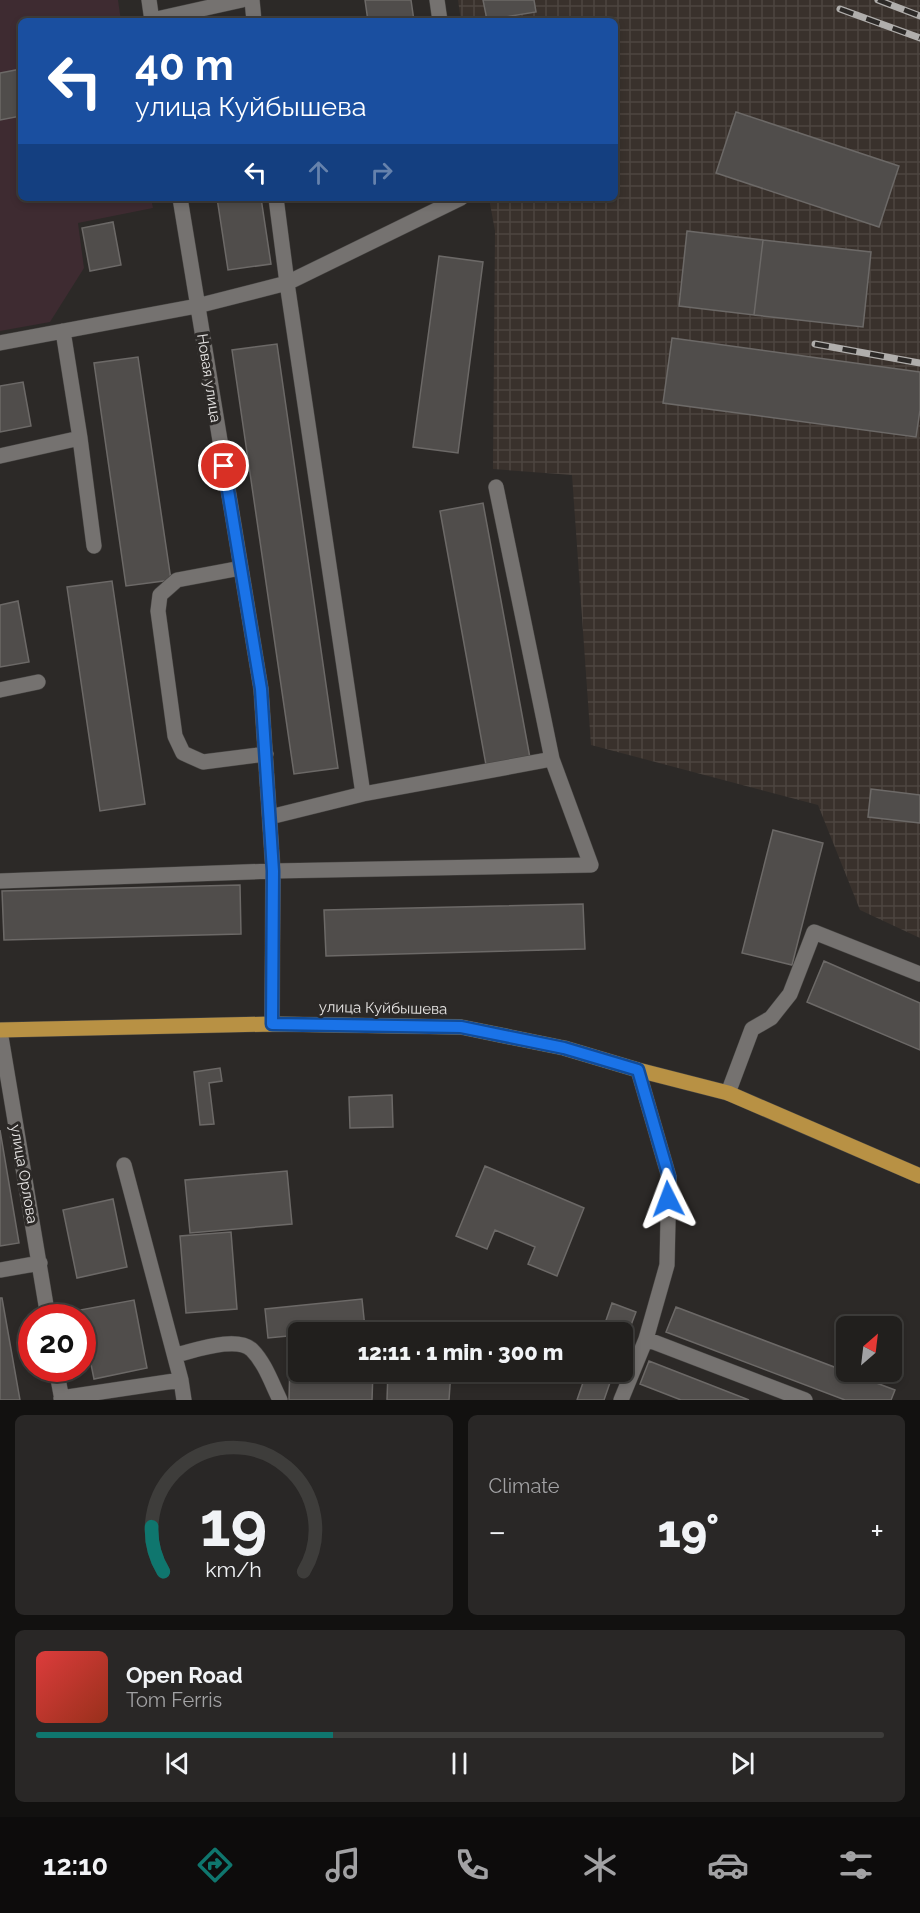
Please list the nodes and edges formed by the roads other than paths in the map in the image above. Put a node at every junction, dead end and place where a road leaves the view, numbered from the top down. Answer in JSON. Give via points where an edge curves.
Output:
{"nodes":[{"id":1,"x":148,"y":0,"type":"edge"},
{"id":2,"x":242,"y":0,"type":"edge"},
{"id":3,"x":252,"y":0,"type":"edge"},
{"id":4,"x":437,"y":0,"type":"edge"},
{"id":5,"x":152,"y":18,"type":"edge"},
{"id":6,"x":161,"y":18,"type":"edge"},
{"id":7,"x":254,"y":18,"type":"edge"},
{"id":8,"x":440,"y":18,"type":"edge"},
{"id":9,"x":180,"y":201,"type":"edge"},
{"id":10,"x":276,"y":201,"type":"edge"},
{"id":11,"x":456,"y":201,"type":"edge"},
{"id":12,"x":286,"y":283,"type":"junction"},
{"id":13,"x":197,"y":306,"type":"junction"},
{"id":14,"x":63,"y":331,"type":"junction"},
{"id":15,"x":0,"y":342,"type":"edge"},
{"id":16,"x":80,"y":438,"type":"junction"},
{"id":17,"x":0,"y":456,"type":"edge"},
{"id":18,"x":496,"y":487,"type":"dead end"},
{"id":19,"x":94,"y":546,"type":"dead end"},
{"id":20,"x":241,"y":568,"type":"junction"},
{"id":21,"x":38,"y":682,"type":"dead end"},
{"id":22,"x":0,"y":690,"type":"edge"},
{"id":23,"x":266,"y":754,"type":"junction"},
{"id":24,"x":552,"y":759,"type":"junction"},
{"id":25,"x":363,"y":794,"type":"junction"},
{"id":26,"x":270,"y":817,"type":"junction"},
{"id":27,"x":273,"y":871,"type":"junction"},
{"id":28,"x":0,"y":881,"type":"edge"},
{"id":29,"x":920,"y":974,"type":"edge"},
{"id":30,"x":272,"y":1024,"type":"junction"},
{"id":31,"x":0,"y":1030,"type":"edge"},
{"id":32,"x":638,"y":1070,"type":"junction"},
{"id":33,"x":728,"y":1093,"type":"junction"},
{"id":34,"x":124,"y":1165,"type":"dead end"},
{"id":35,"x":920,"y":1176,"type":"edge"},
{"id":36,"x":40,"y":1263,"type":"junction"},
{"id":37,"x":0,"y":1270,"type":"edge"},
{"id":38,"x":46,"y":1304,"type":"edge"},
{"id":39,"x":646,"y":1339,"type":"junction"},
{"id":40,"x":175,"y":1355,"type":"junction"},
{"id":41,"x":181,"y":1380,"type":"junction"},
{"id":42,"x":58,"y":1382,"type":"edge"},
{"id":43,"x":61,"y":1399,"type":"edge"},
{"id":44,"x":184,"y":1400,"type":"edge"},
{"id":45,"x":280,"y":1400,"type":"edge"},
{"id":46,"x":621,"y":1400,"type":"edge"},
{"id":47,"x":805,"y":1400,"type":"edge"}],
"edges":[{"from":1,"to":5,"type":"street"},
{"from":2,"to":6,"type":"street"},
{"from":3,"to":7,"type":"street"},
{"from":4,"to":8,"type":"street"},
{"from":9,"to":13,"type":"street","name":"Новая улица"},
{"from":10,"to":12,"type":"street"},
{"from":11,"to":12,"type":"street"},
{"from":12,"to":13,"type":"street"},
{"from":12,"to":25,"type":"street"},
{"from":13,"to":14,"type":"street"},
{"from":13,"to":20,"type":"street","name":"Новая улица"},
{"from":14,"to":15,"type":"street"},
{"from":14,"to":16,"type":"street"},
{"from":16,"to":17,"type":"street"},
{"from":16,"to":19,"type":"street"},
{"from":18,"to":24,"type":"street"},
{"from":20,"to":23,"type":"street","name":"Новая улица","via":[[261,689]]},
{"from":20,"to":23,"type":"street","via":[[177,580],[160,595],[158,611],[175,736],[183,753],[203,762]]},
{"from":21,"to":22,"type":"street"},
{"from":23,"to":26,"type":"street","name":"Новая улица"},
{"from":24,"to":25,"type":"street"},
{"from":24,"to":27,"type":"street","via":[[591,865]]},
{"from":25,"to":26,"type":"street"},
{"from":26,"to":27,"type":"street","name":"Новая улица"},
{"from":27,"to":28,"type":"street"},
{"from":27,"to":30,"type":"street","name":"Новая улица"},
{"from":29,"to":33,"type":"street","via":[[814,932],[790,994],[771,1018],[752,1029]]},
{"from":30,"to":31,"type":"main road","name":"улица Куйбышева"},
{"from":30,"to":32,"type":"main road","name":"улица Куйбышева","via":[[461,1027],[564,1048]]},
{"from":31,"to":36,"type":"street","name":"улица Орлова"},
{"from":32,"to":33,"type":"main road","name":"улица Куйбышева"},
{"from":32,"to":39,"type":"street","via":[[669,1177],[667,1265]]},
{"from":33,"to":35,"type":"main road","name":"улица Куйбышева"},
{"from":34,"to":40,"type":"street"},
{"from":36,"to":37,"type":"street"},
{"from":36,"to":38,"type":"street","name":"улица Орлова"},
{"from":39,"to":46,"type":"street"},
{"from":39,"to":47,"type":"street"},
{"from":40,"to":41,"type":"street"},
{"from":40,"to":45,"type":"street","via":[[233,1342],[251,1349]]},
{"from":41,"to":43,"type":"street"},
{"from":41,"to":44,"type":"street"},
{"from":42,"to":43,"type":"street"}]}
